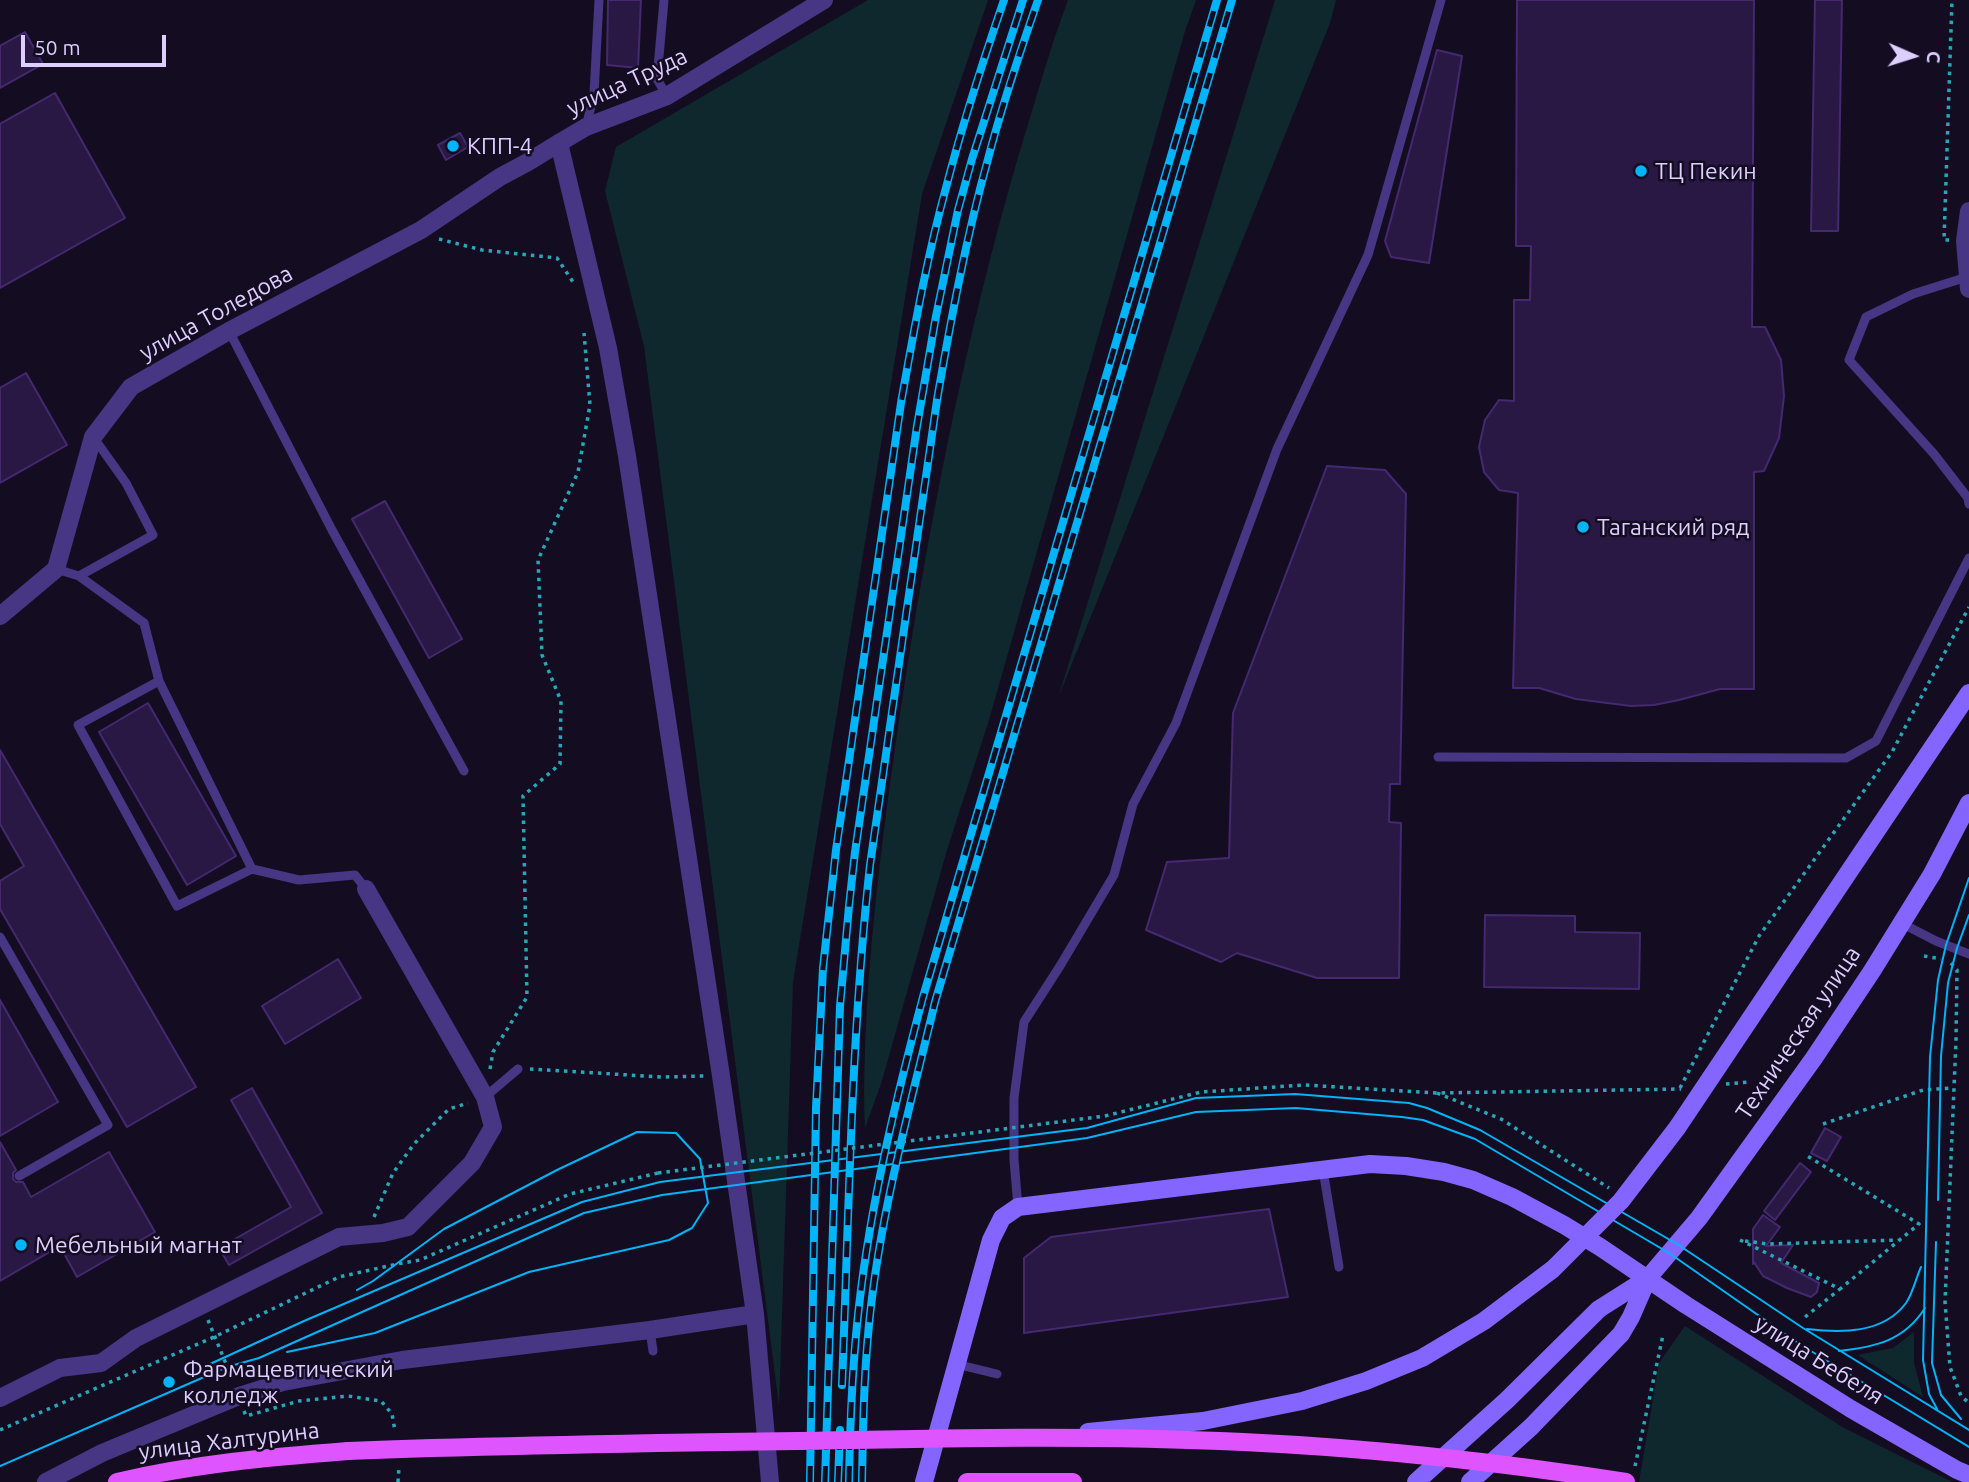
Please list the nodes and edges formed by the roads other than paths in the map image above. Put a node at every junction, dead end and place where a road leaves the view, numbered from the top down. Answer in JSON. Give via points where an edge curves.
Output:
{"nodes":[{"id":1,"x":599,"y":0,"type":"edge"},
{"id":2,"x":664,"y":0,"type":"edge"},
{"id":3,"x":824,"y":0,"type":"edge"},
{"id":4,"x":1441,"y":0,"type":"edge"},
{"id":5,"x":667,"y":96,"type":"junction"},
{"id":6,"x":586,"y":127,"type":"junction"},
{"id":7,"x":559,"y":143,"type":"junction"},
{"id":8,"x":1969,"y":211,"type":"edge"},
{"id":9,"x":1968,"y":283,"type":"edge"},
{"id":10,"x":229,"y":331,"type":"junction"},
{"id":11,"x":93,"y":437,"type":"junction"},
{"id":12,"x":1969,"y":504,"type":"edge"},
{"id":13,"x":1969,"y":558,"type":"edge"},
{"id":14,"x":56,"y":569,"type":"junction"},
{"id":15,"x":79,"y":576,"type":"junction"},
{"id":16,"x":0,"y":616,"type":"edge"},
{"id":17,"x":159,"y":681,"type":"junction"},
{"id":18,"x":1969,"y":694,"type":"edge"},
{"id":19,"x":1438,"y":757,"type":"dead end"},
{"id":20,"x":464,"y":771,"type":"dead end"},
{"id":21,"x":1969,"y":803,"type":"edge"},
{"id":22,"x":252,"y":869,"type":"junction"},
{"id":23,"x":366,"y":889,"type":"joint"},
{"id":24,"x":1901,"y":923,"type":"junction"},
{"id":25,"x":0,"y":937,"type":"edge"},
{"id":26,"x":1969,"y":954,"type":"edge"},
{"id":27,"x":518,"y":1069,"type":"road end"},
{"id":28,"x":485,"y":1097,"type":"junction"},
{"id":29,"x":1323,"y":1170,"type":"junction"},
{"id":30,"x":19,"y":1176,"type":"dead end"},
{"id":31,"x":1018,"y":1207,"type":"junction"},
{"id":32,"x":1339,"y":1267,"type":"dead end"},
{"id":33,"x":1648,"y":1279,"type":"junction"},
{"id":34,"x":755,"y":1314,"type":"junction"},
{"id":35,"x":650,"y":1330,"type":"junction"},
{"id":36,"x":653,"y":1351,"type":"dead end"},
{"id":37,"x":956,"y":1364,"type":"junction"},
{"id":38,"x":997,"y":1374,"type":"dead end"},
{"id":39,"x":0,"y":1398,"type":"edge"},
{"id":40,"x":1030,"y":1437,"type":"junction"},
{"id":41,"x":1969,"y":1475,"type":"edge"},
{"id":42,"x":46,"y":1482,"type":"edge"},
{"id":43,"x":117,"y":1482,"type":"edge"},
{"id":44,"x":770,"y":1482,"type":"edge"},
{"id":45,"x":924,"y":1482,"type":"edge"},
{"id":46,"x":967,"y":1482,"type":"edge"},
{"id":47,"x":1073,"y":1482,"type":"edge"},
{"id":48,"x":1416,"y":1482,"type":"edge"},
{"id":49,"x":1469,"y":1482,"type":"edge"},
{"id":50,"x":1626,"y":1482,"type":"edge"}],
"edges":[{"from":1,"to":6,"type":"lane","via":[[594,94]]},
{"from":2,"to":5,"type":"lane","via":[[657,79]]},
{"from":3,"to":5,"type":"street","name":"улица Труда"},
{"from":4,"to":31,"type":"lane","via":[[1368,255],[1277,449],[1176,723],[1133,804],[1114,876],[1024,1022],[1014,1098]]},
{"from":5,"to":6,"type":"street","name":"улица Труда"},
{"from":6,"to":7,"type":"street","name":"улица Труда"},
{"from":7,"to":10,"type":"street","name":"улица Толедова","via":[[421,230]]},
{"from":7,"to":34,"type":"street","via":[[618,403]]},
{"from":8,"to":9,"type":"street","via":[[1965,241]]},
{"from":9,"to":12,"type":"lane","via":[[1913,294],[1866,317],[1849,360],[1934,454]]},
{"from":10,"to":11,"type":"street","name":"улица Толедова","via":[[131,387]]},
{"from":10,"to":20,"type":"lane"},
{"from":11,"to":14,"type":"street","name":"улица Толедова"},
{"from":11,"to":15,"type":"lane","via":[[126,483],[153,535]]},
{"from":13,"to":19,"type":"lane","via":[[1876,741],[1846,758]]},
{"from":14,"to":15,"type":"lane"},
{"from":14,"to":16,"type":"street"},
{"from":15,"to":17,"type":"lane","via":[[144,623]]},
{"from":17,"to":22,"type":"lane"},
{"from":17,"to":22,"type":"lane","via":[[78,725],[177,906]]},
{"from":18,"to":40,"type":"main road","bridge":true,"via":[[1677,1128],[1621,1201],[1553,1269],[1484,1321],[1422,1357],[1366,1381],[1301,1401],[1203,1421]]},
{"from":21,"to":24,"type":"main road","name":"Техническая улица"},
{"from":22,"to":23,"type":"lane","via":[[299,880],[355,875]]},
{"from":23,"to":28,"type":"street"},
{"from":24,"to":26,"type":"lane"},
{"from":24,"to":33,"type":"main road","name":"Техническая улица","via":[[1814,1058],[1699,1218]]},
{"from":25,"to":30,"type":"lane","via":[[108,1125]]},
{"from":27,"to":28,"type":"lane"},
{"from":28,"to":39,"type":"street","via":[[493,1127],[472,1163],[408,1227],[339,1237],[136,1338],[101,1363],[60,1368]]},
{"from":29,"to":31,"type":"main road","name":"улица Бебеля"},
{"from":29,"to":32,"type":"lane"},
{"from":29,"to":33,"type":"main road","name":"улица Бебеля","via":[[1370,1164],[1406,1166],[1473,1180],[1564,1225]]},
{"from":31,"to":37,"type":"main road","via":[[1002,1219],[991,1240]]},
{"from":33,"to":41,"type":"main road","name":"улица Бебеля","via":[[1851,1409]]},
{"from":33,"to":48,"type":"main road","name":"Техническая улица","via":[[1599,1309]]},
{"from":33,"to":49,"type":"main road","name":"Техническая улица","via":[[1621,1334],[1531,1427]]},
{"from":34,"to":35,"type":"street"},
{"from":34,"to":44,"type":"street"},
{"from":35,"to":36,"type":"lane"},
{"from":35,"to":42,"type":"street","via":[[402,1360],[283,1382],[102,1452]]},
{"from":37,"to":38,"type":"lane"},
{"from":37,"to":45,"type":"main road"},
{"from":40,"to":43,"type":"main road","name":"улица Халтурина","bridge":true,"via":[[348,1451],[248,1459]]},
{"from":40,"to":50,"type":"main road","name":"улица Халтурина","bridge":true,"via":[[1241,1442],[1399,1452]]},
{"from":46,"to":47,"type":"main road"}]}
